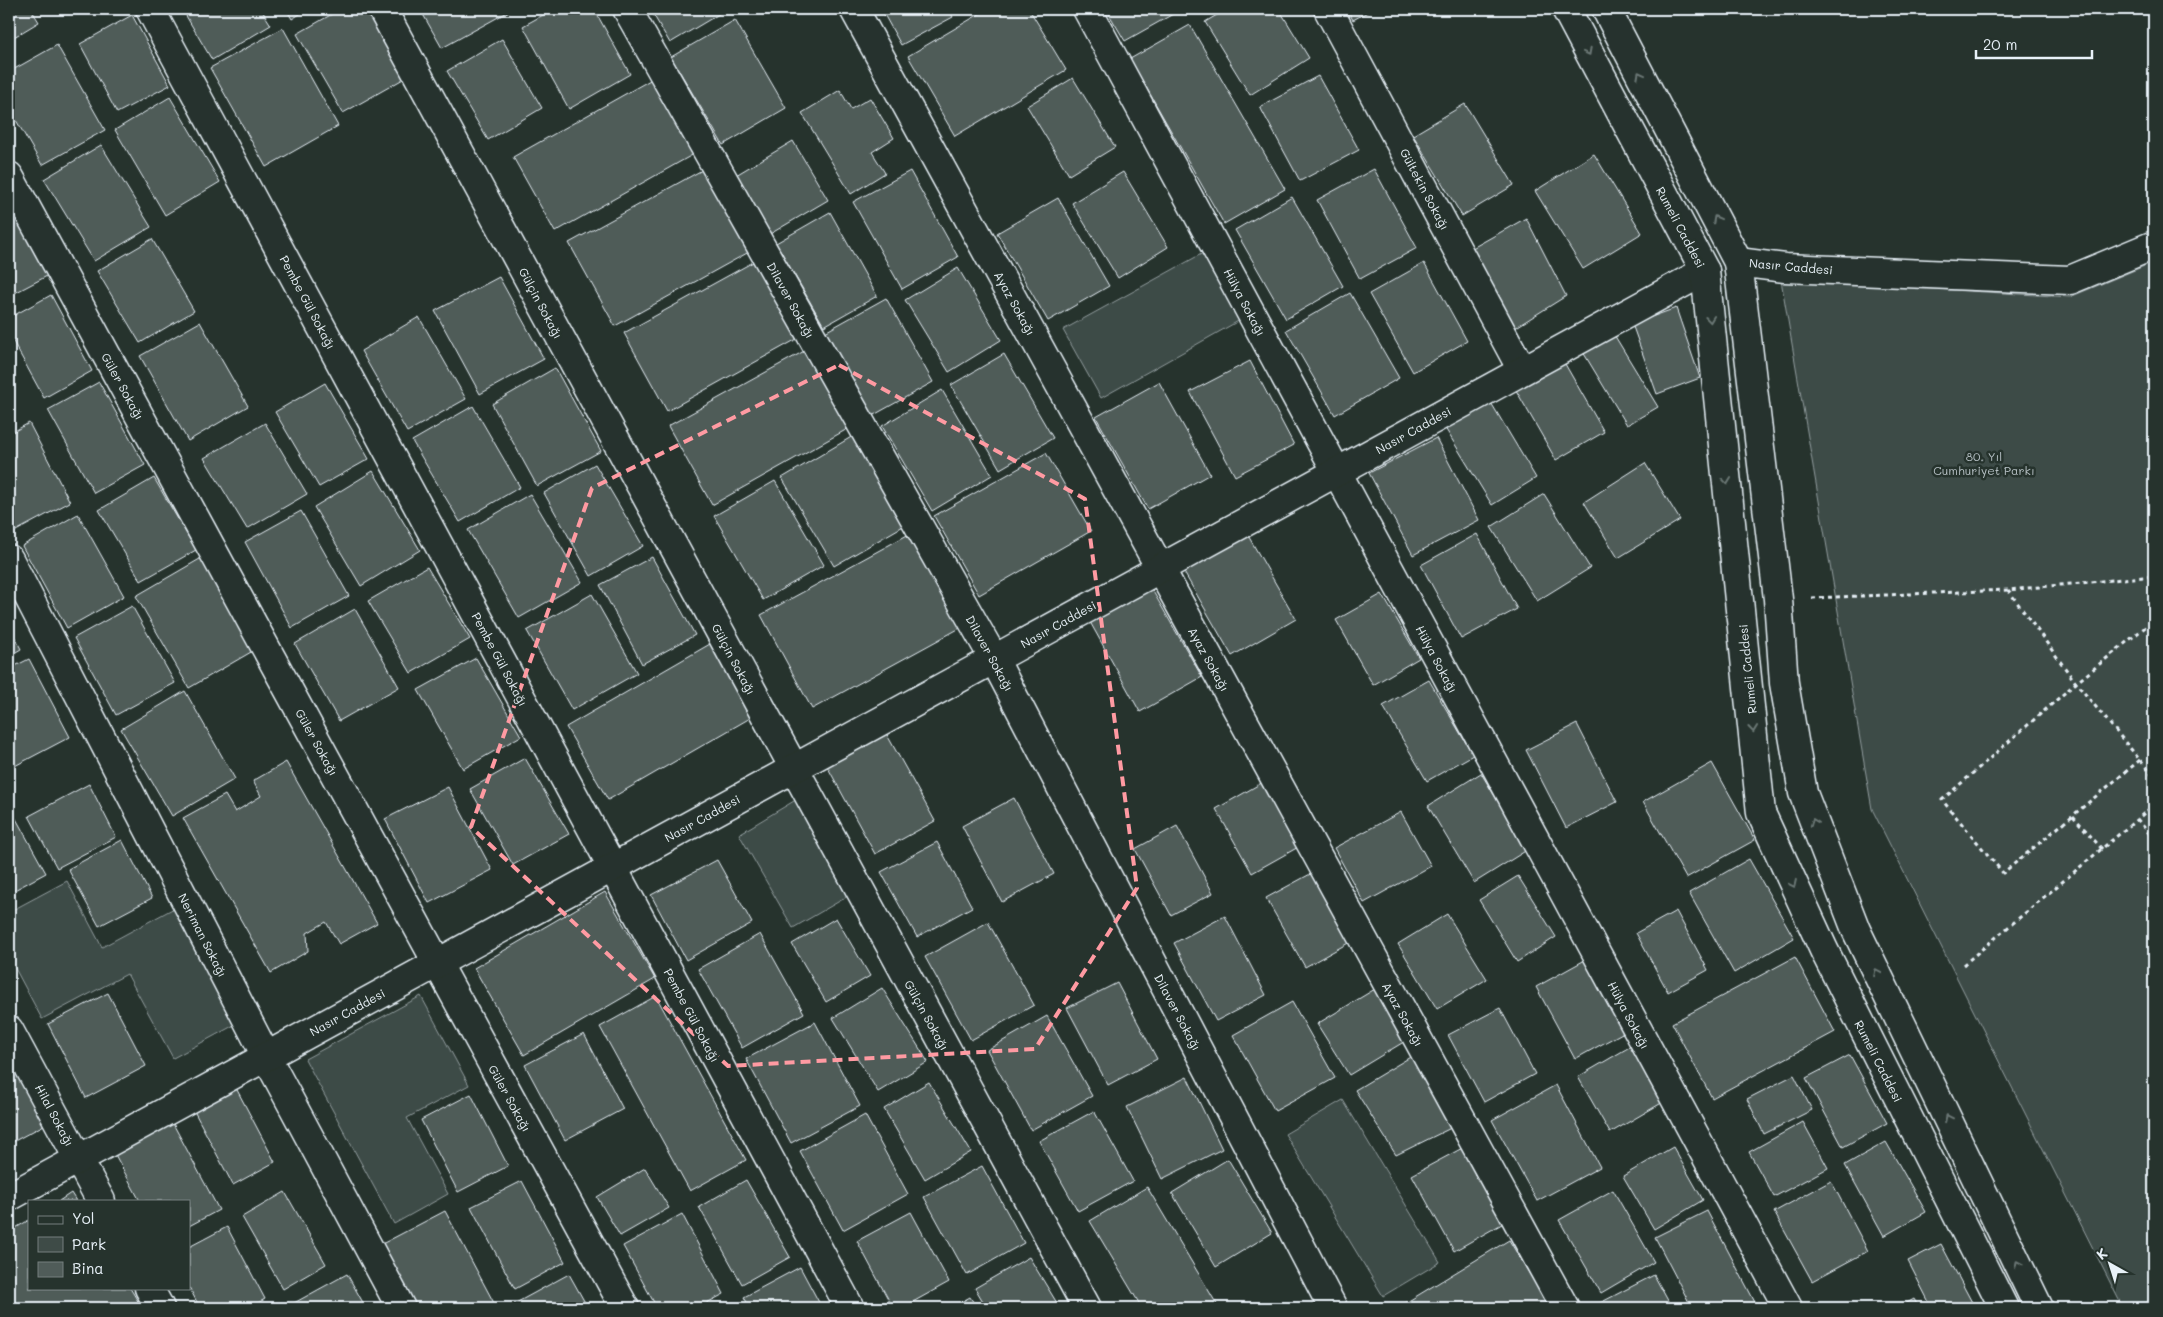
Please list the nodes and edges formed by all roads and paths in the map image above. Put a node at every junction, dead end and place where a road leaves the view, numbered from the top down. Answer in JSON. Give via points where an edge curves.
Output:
{"nodes":[{"id":1,"x":150,"y":9,"type":"edge"},
{"id":2,"x":382,"y":9,"type":"edge"},
{"id":3,"x":627,"y":9,"type":"edge"},
{"id":4,"x":854,"y":9,"type":"edge"},
{"id":5,"x":1087,"y":9,"type":"edge"},
{"id":6,"x":1328,"y":9,"type":"edge"},
{"id":7,"x":1566,"y":9,"type":"edge"},
{"id":8,"x":1606,"y":9,"type":"edge"},
{"id":9,"x":9,"y":176,"type":"edge"},
{"id":10,"x":2154,"y":245,"type":"edge"},
{"id":11,"x":1738,"y":262,"type":"junction"},
{"id":12,"x":1705,"y":271,"type":"junction"},
{"id":13,"x":1522,"y":370,"type":"junction"},
{"id":14,"x":1336,"y":472,"type":"junction"},
{"id":15,"x":9,"y":560,"type":"edge"},
{"id":16,"x":1159,"y":569,"type":"junction"},
{"id":17,"x":2154,"y":576,"type":"edge"},
{"id":18,"x":2008,"y":590,"type":"junction"},
{"id":19,"x":1778,"y":599,"type":"junction"},
{"id":20,"x":2154,"y":620,"type":"edge"},
{"id":21,"x":994,"y":659,"type":"junction"},
{"id":22,"x":2076,"y":683,"type":"junction"},
{"id":23,"x":2140,"y":760,"type":"junction"},
{"id":24,"x":793,"y":768,"type":"junction"},
{"id":25,"x":2154,"y":777,"type":"edge"},
{"id":26,"x":2154,"y":805,"type":"edge"},
{"id":27,"x":2073,"y":816,"type":"junction"},
{"id":28,"x":2137,"y":820,"type":"junction"},
{"id":29,"x":2154,"y":839,"type":"edge"},
{"id":30,"x":2102,"y":849,"type":"junction"},
{"id":31,"x":612,"y":867,"type":"junction"},
{"id":32,"x":437,"y":963,"type":"junction"},
{"id":33,"x":1963,"y":965,"type":"dead end"},
{"id":34,"x":9,"y":1030,"type":"edge"},
{"id":35,"x":266,"y":1056,"type":"junction"},
{"id":36,"x":78,"y":1159,"type":"junction"},
{"id":37,"x":9,"y":1197,"type":"edge"},
{"id":38,"x":100,"y":1200,"type":"edge"},
{"id":39,"x":150,"y":1290,"type":"edge"},
{"id":40,"x":160,"y":1308,"type":"edge"},
{"id":41,"x":401,"y":1308,"type":"edge"},
{"id":42,"x":625,"y":1308,"type":"edge"},
{"id":43,"x":850,"y":1308,"type":"edge"},
{"id":44,"x":1087,"y":1308,"type":"edge"},
{"id":45,"x":1333,"y":1308,"type":"edge"},
{"id":46,"x":1565,"y":1308,"type":"edge"},
{"id":47,"x":1788,"y":1308,"type":"edge"},
{"id":48,"x":2004,"y":1308,"type":"edge"},
{"id":49,"x":2039,"y":1308,"type":"edge"}],
"edges":[{"from":1,"to":31,"type":"street","name":"Pembe Gül Sokağı"},
{"from":2,"to":24,"type":"street","name":"Gülçin Sokağı"},
{"from":3,"to":21,"type":"street","name":"Dilaver Sokağı"},
{"from":4,"to":16,"type":"street","name":"Ayaz Sokağı"},
{"from":5,"to":14,"type":"street","name":"Hülya Sokağı"},
{"from":6,"to":13,"type":"street","name":"Gültekin Sokağı"},
{"from":7,"to":12,"type":"street","name":"Rumeli Caddesi","one_way":true},
{"from":11,"to":8,"type":"street","one_way":true},
{"from":9,"to":32,"type":"street","name":"Güler Sokağı"},
{"from":10,"to":11,"type":"street","name":"Nasır Caddesi","via":[[2070,280],[1785,268]]},
{"from":11,"to":12,"type":"street","name":"Nasır Caddesi"},
{"from":11,"to":19,"type":"street"},
{"from":12,"to":13,"type":"street","name":"Nasır Caddesi"},
{"from":12,"to":48,"type":"street","name":"Rumeli Caddesi","one_way":true,"via":[[1761,813],[1824,950]]},
{"from":13,"to":14,"type":"street","name":"Nasır Caddesi"},
{"from":14,"to":16,"type":"street","name":"Nasır Caddesi"},
{"from":14,"to":47,"type":"street","name":"Hülya Sokağı"},
{"from":15,"to":35,"type":"street","name":"Neriman Sokağı"},
{"from":16,"to":21,"type":"street","name":"Nasır Caddesi"},
{"from":16,"to":46,"type":"street","name":"Ayaz Sokağı"},
{"from":17,"to":18,"type":"path"},
{"from":18,"to":19,"type":"path"},
{"from":18,"to":22,"type":"path"},
{"from":49,"to":19,"type":"street","one_way":true,"via":[[1856,930],[1803,793],[1784,683]]},
{"from":20,"to":22,"type":"path"},
{"from":21,"to":24,"type":"street","name":"Nasır Caddesi"},
{"from":21,"to":45,"type":"street","name":"Dilaver Sokağı"},
{"from":22,"to":23,"type":"path"},
{"from":22,"to":27,"type":"path","via":[[1942,800],[2003,873]]},
{"from":23,"to":25,"type":"path"},
{"from":23,"to":27,"type":"path"},
{"from":24,"to":31,"type":"street","name":"Nasır Caddesi"},
{"from":24,"to":44,"type":"street","name":"Gülçin Sokağı"},
{"from":26,"to":28,"type":"path"},
{"from":27,"to":30,"type":"path"},
{"from":28,"to":29,"type":"path"},
{"from":28,"to":30,"type":"path"},
{"from":30,"to":33,"type":"path"},
{"from":31,"to":32,"type":"street","name":"Nasır Caddesi"},
{"from":31,"to":43,"type":"street","name":"Pembe Gül Sokağı"},
{"from":32,"to":35,"type":"street","name":"Nasır Caddesi"},
{"from":32,"to":42,"type":"street","name":"Güler Sokağı"},
{"from":34,"to":36,"type":"street","name":"Hilal Sokağı"},
{"from":35,"to":36,"type":"street","name":"Nasır Caddesi"},
{"from":35,"to":41,"type":"street","name":"Neriman Sokağı"},
{"from":36,"to":37,"type":"street","name":"Nasır Caddesi"},
{"from":36,"to":38,"type":"street","name":"Hilal Sokağı"},
{"from":39,"to":40,"type":"street"}]}
